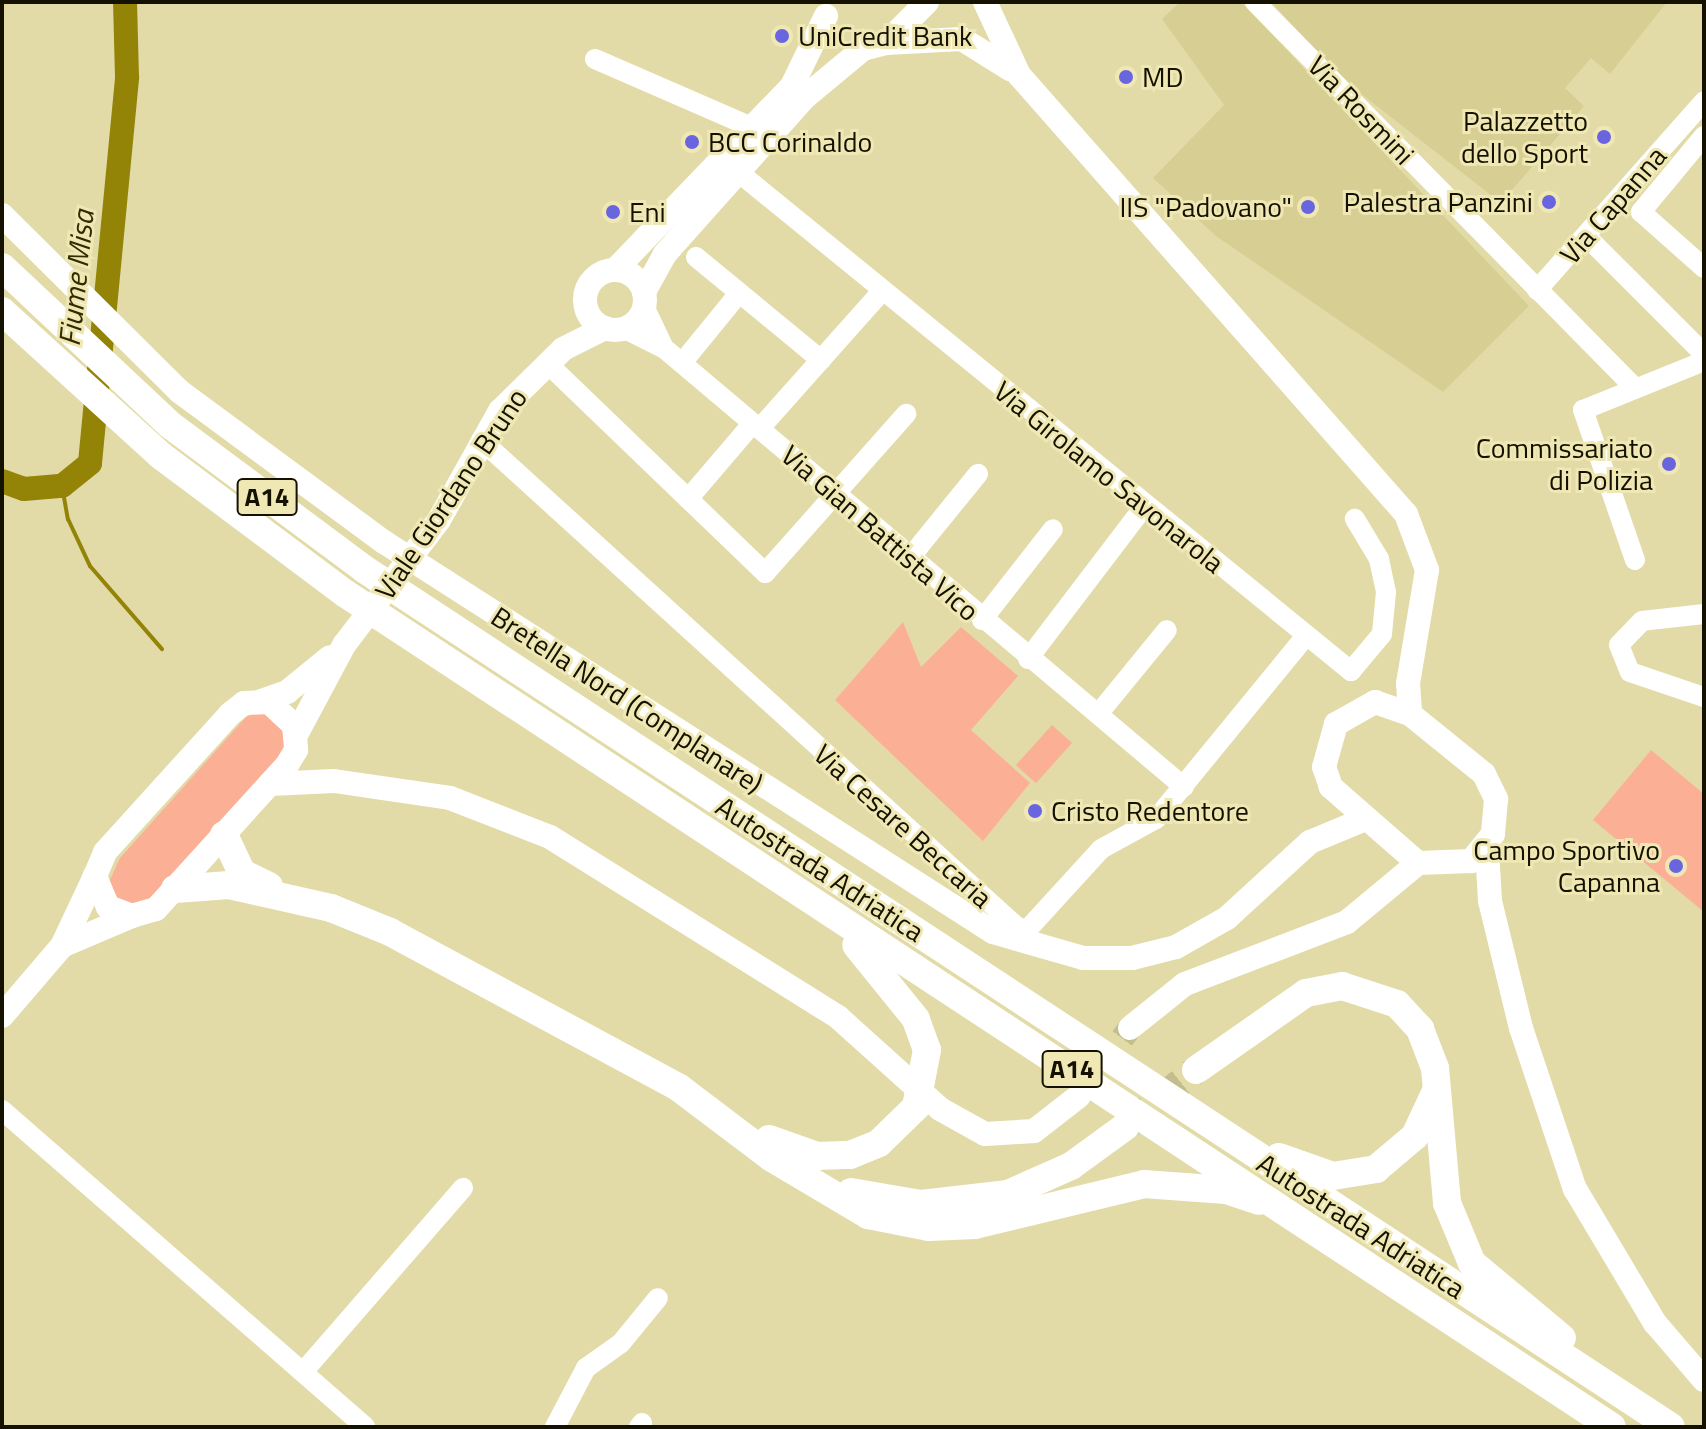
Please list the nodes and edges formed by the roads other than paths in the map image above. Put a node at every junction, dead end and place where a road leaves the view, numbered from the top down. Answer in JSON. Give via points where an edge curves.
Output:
{"nodes":[{"id":1,"x":927,"y":2,"type":"edge"},
{"id":2,"x":985,"y":2,"type":"edge"},
{"id":3,"x":1255,"y":2,"type":"edge"},
{"id":4,"x":828,"y":9,"type":"edge"},
{"id":5,"x":875,"y":46,"type":"junction"},
{"id":6,"x":595,"y":59,"type":"dead end"},
{"id":7,"x":1019,"y":75,"type":"junction"},
{"id":8,"x":1704,"y":101,"type":"edge"},
{"id":9,"x":754,"y":128,"type":"junction"},
{"id":10,"x":1704,"y":136,"type":"edge"},
{"id":11,"x":737,"y":171,"type":"junction"},
{"id":12,"x":2,"y":215,"type":"edge"},
{"id":13,"x":1586,"y":236,"type":"junction"},
{"id":14,"x":696,"y":257,"type":"dead end"},
{"id":15,"x":2,"y":267,"type":"edge"},
{"id":16,"x":1704,"y":268,"type":"edge"},
{"id":17,"x":615,"y":270,"type":"junction"},
{"id":18,"x":1537,"y":290,"type":"junction"},
{"id":19,"x":882,"y":291,"type":"junction"},
{"id":20,"x":739,"y":293,"type":"junction"},
{"id":21,"x":644,"y":299,"type":"junction"},
{"id":22,"x":586,"y":307,"type":"junction"},
{"id":23,"x":7,"y":317,"type":"edge"},
{"id":24,"x":614,"y":328,"type":"junction"},
{"id":25,"x":665,"y":349,"type":"junction"},
{"id":26,"x":1704,"y":354,"type":"edge"},
{"id":27,"x":555,"y":356,"type":"junction"},
{"id":28,"x":821,"y":360,"type":"junction"},
{"id":29,"x":1704,"y":361,"type":"edge"},
{"id":30,"x":682,"y":363,"type":"junction"},
{"id":31,"x":1635,"y":388,"type":"junction"},
{"id":32,"x":906,"y":414,"type":"dead end"},
{"id":33,"x":756,"y":426,"type":"junction"},
{"id":34,"x":481,"y":440,"type":"junction"},
{"id":35,"x":978,"y":474,"type":"dead end"},
{"id":36,"x":688,"y":499,"type":"junction"},
{"id":37,"x":836,"y":501,"type":"junction"},
{"id":38,"x":1144,"y":507,"type":"junction"},
{"id":39,"x":1355,"y":519,"type":"dead end"},
{"id":40,"x":1053,"y":529,"type":"dead end"},
{"id":41,"x":908,"y":560,"type":"junction"},
{"id":42,"x":1635,"y":560,"type":"dead end"},
{"id":43,"x":1704,"y":614,"type":"edge"},
{"id":44,"x":982,"y":620,"type":"junction"},
{"id":45,"x":1167,"y":630,"type":"dead end"},
{"id":46,"x":1306,"y":636,"type":"junction"},
{"id":47,"x":344,"y":645,"type":"junction"},
{"id":48,"x":1028,"y":659,"type":"junction"},
{"id":49,"x":1410,"y":667,"type":"junction"},
{"id":50,"x":1704,"y":697,"type":"edge"},
{"id":51,"x":261,"y":701,"type":"junction"},
{"id":52,"x":1375,"y":702,"type":"junction"},
{"id":53,"x":1099,"y":713,"type":"junction"},
{"id":54,"x":1410,"y":714,"type":"junction"},
{"id":55,"x":296,"y":741,"type":"junction"},
{"id":56,"x":334,"y":781,"type":"junction"},
{"id":57,"x":270,"y":784,"type":"junction"},
{"id":58,"x":1184,"y":787,"type":"junction"},
{"id":59,"x":1331,"y":787,"type":"junction"},
{"id":60,"x":1363,"y":820,"type":"junction"},
{"id":61,"x":224,"y":835,"type":"junction"},
{"id":62,"x":1310,"y":842,"type":"junction"},
{"id":63,"x":1390,"y":845,"type":"junction"},
{"id":64,"x":1487,"y":849,"type":"junction"},
{"id":65,"x":1418,"y":863,"type":"junction"},
{"id":66,"x":1449,"y":867,"type":"junction"},
{"id":67,"x":95,"y":876,"type":"junction"},
{"id":68,"x":1383,"y":888,"type":"junction"},
{"id":69,"x":175,"y":889,"type":"junction"},
{"id":70,"x":291,"y":897,"type":"junction"},
{"id":71,"x":1490,"y":901,"type":"junction"},
{"id":72,"x":820,"y":909,"type":"junction"},
{"id":73,"x":132,"y":916,"type":"junction"},
{"id":74,"x":62,"y":946,"type":"junction"},
{"id":75,"x":2,"y":1016,"type":"edge"},
{"id":76,"x":1130,"y":1028,"type":"tunnel mouth"},
{"id":77,"x":1196,"y":1070,"type":"tunnel mouth"},
{"id":78,"x":1436,"y":1090,"type":"junction"},
{"id":79,"x":1079,"y":1096,"type":"tunnel mouth"},
{"id":80,"x":2,"y":1110,"type":"edge"},
{"id":81,"x":1185,"y":1113,"type":"junction"},
{"id":82,"x":731,"y":1125,"type":"junction"},
{"id":83,"x":1126,"y":1126,"type":"tunnel mouth"},
{"id":84,"x":813,"y":1179,"type":"junction"},
{"id":85,"x":463,"y":1188,"type":"dead end"},
{"id":86,"x":1322,"y":1231,"type":"junction"},
{"id":87,"x":658,"y":1298,"type":"dead end"},
{"id":88,"x":303,"y":1372,"type":"junction"},
{"id":89,"x":1704,"y":1380,"type":"edge"},
{"id":90,"x":1663,"y":1421,"type":"edge"},
{"id":91,"x":365,"y":1427,"type":"edge"},
{"id":92,"x":555,"y":1427,"type":"edge"},
{"id":93,"x":1612,"y":1427,"type":"edge"}],
"edges":[{"from":1,"to":5,"type":"main road"},
{"from":2,"to":7,"type":"main road"},
{"from":3,"to":18,"type":"street","name":"Via Rosmini"},
{"from":4,"to":5,"type":"main road","via":[[839,40]]},
{"from":4,"to":9,"type":"main road","via":[[801,74]]},
{"from":5,"to":7,"type":"main road","via":[[962,39]]},
{"from":5,"to":11,"type":"main road","via":[[804,98]]},
{"from":6,"to":9,"type":"street"},
{"from":7,"to":49,"type":"main road","via":[[1406,514],[1427,570]]},
{"from":8,"to":13,"type":"street","name":"Via Capanna"},
{"from":9,"to":17,"type":"main road"},
{"from":10,"to":16,"type":"street","via":[[1641,212]]},
{"from":11,"to":19,"type":"street","name":"Via Girolamo Savonarola"},
{"from":11,"to":21,"type":"main road","via":[[665,254]]},
{"from":12,"to":62,"type":"main road","name":"Bretella Nord (Complanare)","via":[[179,391],[384,542],[952,909],[1040,951],[1132,958],[1176,947],[1227,918]]},
{"from":13,"to":18,"type":"street","name":"Via Capanna"},
{"from":13,"to":26,"type":"street"},
{"from":14,"to":20,"type":"street"},
{"from":15,"to":81,"type":"highway","name":"Autostrada Adriatica","number":"A14","via":[[169,424],[364,569]]},
{"from":17,"to":21,"type":"main road","via":[[633,276]]},
{"from":17,"to":22,"type":"main road","via":[[593,279]]},
{"from":18,"to":31,"type":"street","name":"Via Rosmini"},
{"from":19,"to":28,"type":"street"},
{"from":19,"to":38,"type":"street","name":"Via Girolamo Savonarola"},
{"from":20,"to":28,"type":"street"},
{"from":20,"to":30,"type":"street"},
{"from":21,"to":24,"type":"main road"},
{"from":21,"to":25,"type":"street","name":"Via Gian Battista Vico"},
{"from":22,"to":24,"type":"main road"},
{"from":22,"to":27,"type":"main road","name":"Viale Giordano Bruno"},
{"from":23,"to":72,"type":"highway","name":"Autostrada Adriatica","number":"A14","via":[[160,455],[346,594]]},
{"from":24,"to":25,"type":"street","name":"Via Gian Battista Vico"},
{"from":24,"to":27,"type":"main road","name":"Viale Giordano Bruno"},
{"from":25,"to":30,"type":"street","name":"Via Gian Battista Vico"},
{"from":27,"to":34,"type":"main road","name":"Viale Giordano Bruno"},
{"from":27,"to":36,"type":"street"},
{"from":28,"to":33,"type":"street"},
{"from":29,"to":31,"type":"street"},
{"from":30,"to":33,"type":"street","name":"Via Gian Battista Vico"},
{"from":31,"to":42,"type":"street","via":[[1583,410]]},
{"from":32,"to":37,"type":"street"},
{"from":33,"to":36,"type":"street"},
{"from":33,"to":37,"type":"street","name":"Via Gian Battista Vico"},
{"from":34,"to":47,"type":"main road","name":"Viale Giordano Bruno","via":[[439,520]]},
{"from":34,"to":58,"type":"street","name":"Via Cesare Beccaria","via":[[1018,928],[1028,929],[1101,849],[1156,819]]},
{"from":35,"to":41,"type":"street"},
{"from":36,"to":37,"type":"street","via":[[765,573]]},
{"from":37,"to":41,"type":"street","name":"Via Gian Battista Vico"},
{"from":38,"to":46,"type":"street","name":"Via Girolamo Savonarola"},
{"from":38,"to":48,"type":"street"},
{"from":39,"to":46,"type":"street","name":"Via Girolamo Savonarola","via":[[1379,559],[1386,592],[1382,634],[1351,671]]},
{"from":40,"to":44,"type":"street"},
{"from":41,"to":44,"type":"street","name":"Via Gian Battista Vico"},
{"from":43,"to":50,"type":"street","via":[[1642,621],[1619,645],[1630,672]]},
{"from":44,"to":48,"type":"street","name":"Via Gian Battista Vico"},
{"from":45,"to":53,"type":"street"},
{"from":46,"to":58,"type":"street","name":"Via Cesare Beccaria"},
{"from":47,"to":51,"type":"main road","via":[[287,692]]},
{"from":47,"to":55,"type":"main road"},
{"from":48,"to":53,"type":"street","name":"Via Gian Battista Vico"},
{"from":49,"to":52,"type":"main road"},
{"from":49,"to":54,"type":"main road"},
{"from":51,"to":55,"type":"main road","via":[[284,710]]},
{"from":51,"to":67,"type":"main road","via":[[230,714],[105,852]]},
{"from":52,"to":54,"type":"main road"},
{"from":52,"to":59,"type":"main road","via":[[1336,724],[1324,767]]},
{"from":53,"to":58,"type":"street","name":"Via Gian Battista Vico"},
{"from":54,"to":64,"type":"main road","via":[[1484,774],[1496,799]]},
{"from":55,"to":56,"type":"main road"},
{"from":55,"to":57,"type":"main road"},
{"from":56,"to":57,"type":"main road"},
{"from":56,"to":79,"type":"main road","via":[[450,798],[550,837],[838,1017],[966,1127],[998,1135],[1034,1131]]},
{"from":57,"to":61,"type":"main road"},
{"from":59,"to":60,"type":"main road"},
{"from":59,"to":62,"type":"main road","name":"Bretella Nord (Complanare)"},
{"from":60,"to":62,"type":"main road","name":"Bretella Nord (Complanare)"},
{"from":60,"to":63,"type":"main road"},
{"from":61,"to":69,"type":"main road"},
{"from":61,"to":70,"type":"highway","via":[[242,873]]},
{"from":63,"to":65,"type":"main road"},
{"from":63,"to":68,"type":"main road"},
{"from":64,"to":66,"type":"main road"},
{"from":64,"to":71,"type":"main road"},
{"from":65,"to":66,"type":"main road"},
{"from":65,"to":68,"type":"main road"},
{"from":66,"to":71,"type":"main road"},
{"from":67,"to":73,"type":"main road","via":[[108,907]]},
{"from":67,"to":74,"type":"main road"},
{"from":68,"to":76,"type":"main road","via":[[1320,937],[1185,984]]},
{"from":69,"to":70,"type":"highway","via":[[209,883]]},
{"from":69,"to":73,"type":"main road","via":[[156,909]]},
{"from":70,"to":82,"type":"highway","via":[[390,932],[678,1087]]},
{"from":71,"to":89,"type":"main road","via":[[1529,1056],[1575,1189],[1655,1323]]},
{"from":72,"to":82,"type":"highway","via":[[899,990],[927,1050],[916,1107],[879,1143],[835,1157]]},
{"from":72,"to":86,"type":"highway","name":"Autostrada Adriatica","number":"A14"},
{"from":73,"to":74,"type":"main road"},
{"from":74,"to":75,"type":"main road"},
{"from":77,"to":78,"type":"highway","via":[[1290,1002],[1342,986],[1380,996],[1409,1016],[1430,1050]]},
{"from":78,"to":81,"type":"highway","via":[[1404,1149],[1353,1175],[1308,1170]]},
{"from":78,"to":90,"type":"highway","via":[[1447,1203],[1472,1263]]},
{"from":80,"to":88,"type":"street"},
{"from":81,"to":90,"type":"highway","name":"Autostrada Adriatica","number":"A14"},
{"from":82,"to":84,"type":"highway"},
{"from":83,"to":84,"type":"highway","via":[[1037,1183],[966,1202],[902,1203]]},
{"from":84,"to":86,"type":"highway","via":[[868,1215],[929,1227],[975,1225],[1099,1190],[1169,1184],[1226,1190]]},
{"from":85,"to":88,"type":"street"},
{"from":86,"to":93,"type":"highway","name":"Autostrada Adriatica","number":"A14"},
{"from":87,"to":92,"type":"street","via":[[621,1343],[586,1368]]},
{"from":88,"to":91,"type":"street"}]}
